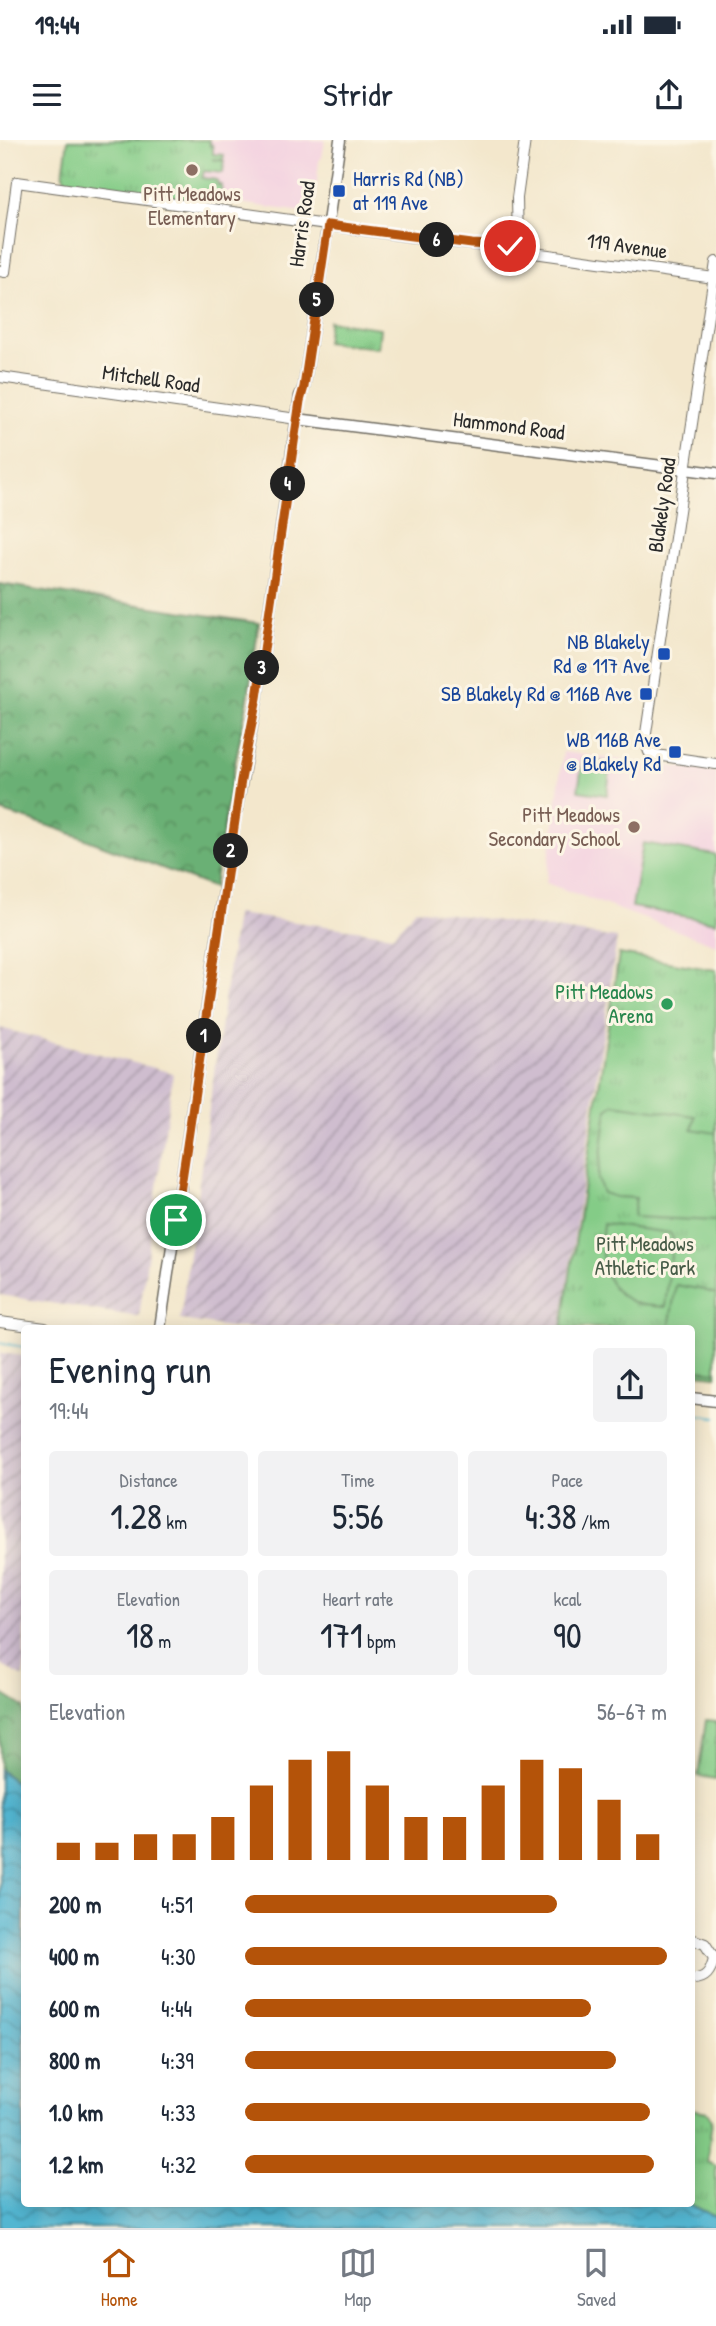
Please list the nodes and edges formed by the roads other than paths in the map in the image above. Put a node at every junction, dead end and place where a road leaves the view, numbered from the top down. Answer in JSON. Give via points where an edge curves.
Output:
{"nodes":[{"id":1,"x":334,"y":140,"type":"edge"},
{"id":2,"x":340,"y":140,"type":"edge"},
{"id":3,"x":519,"y":140,"type":"edge"},
{"id":4,"x":525,"y":140,"type":"edge"},
{"id":5,"x":325,"y":225,"type":"junction"},
{"id":6,"x":515,"y":249,"type":"junction"},
{"id":7,"x":716,"y":262,"type":"edge"},
{"id":8,"x":2,"y":272,"type":"edge"},
{"id":9,"x":714,"y":278,"type":"junction"},
{"id":10,"x":0,"y":377,"type":"edge"},
{"id":11,"x":300,"y":399,"type":"junction"},
{"id":12,"x":297,"y":419,"type":"junction"},
{"id":13,"x":330,"y":423,"type":"junction"},
{"id":14,"x":687,"y":469,"type":"junction"},
{"id":15,"x":716,"y":473,"type":"edge"},
{"id":16,"x":716,"y":764,"type":"edge"},
{"id":17,"x":0,"y":1322,"type":"edge"},
{"id":18,"x":22,"y":1325,"type":"edge"},
{"id":19,"x":160,"y":1325,"type":"edge"},
{"id":20,"x":695,"y":1398,"type":"edge"},
{"id":21,"x":716,"y":1401,"type":"edge"},
{"id":22,"x":695,"y":1940,"type":"edge"},
{"id":23,"x":715,"y":1959,"type":"edge"},
{"id":24,"x":713,"y":1970,"type":"edge"},
{"id":25,"x":695,"y":1979,"type":"edge"}],
"edges":[{"from":1,"to":5,"type":"main road","name":"Harris Road"},
{"from":2,"to":5,"type":"main road","name":"Harris Road"},
{"from":3,"to":6,"type":"street","via":[[511,194]]},
{"from":4,"to":6,"type":"street"},
{"from":5,"to":6,"type":"street","name":"119 Avenue"},
{"from":5,"to":8,"type":"street","name":"119 Avenue","via":[[17,182]]},
{"from":5,"to":11,"type":"main road","name":"Harris Road","via":[[298,387]]},
{"from":6,"to":9,"type":"street","name":"119 Avenue"},
{"from":7,"to":9,"type":"street","name":"Blakely Road"},
{"from":9,"to":14,"type":"street","name":"Blakely Road"},
{"from":10,"to":12,"type":"street","name":"Mitchell Road"},
{"from":11,"to":12,"type":"main road","name":"Harris Road"},
{"from":11,"to":13,"type":"main road"},
{"from":12,"to":13,"type":"main road","name":"Hammond Road"},
{"from":12,"to":19,"type":"main road","name":"Harris Road"},
{"from":13,"to":14,"type":"main road","name":"Hammond Road"},
{"from":14,"to":15,"type":"main road","name":"Hammond Road"},
{"from":14,"to":16,"type":"street","name":"Blakely Road","via":[[645,740],[649,752],[660,756]]},
{"from":17,"to":18,"type":"street"},
{"from":20,"to":21,"type":"main road"},
{"from":22,"to":23,"type":"street","via":[[705,1944]]},
{"from":23,"to":24,"type":"street"},
{"from":24,"to":25,"type":"street"}]}
